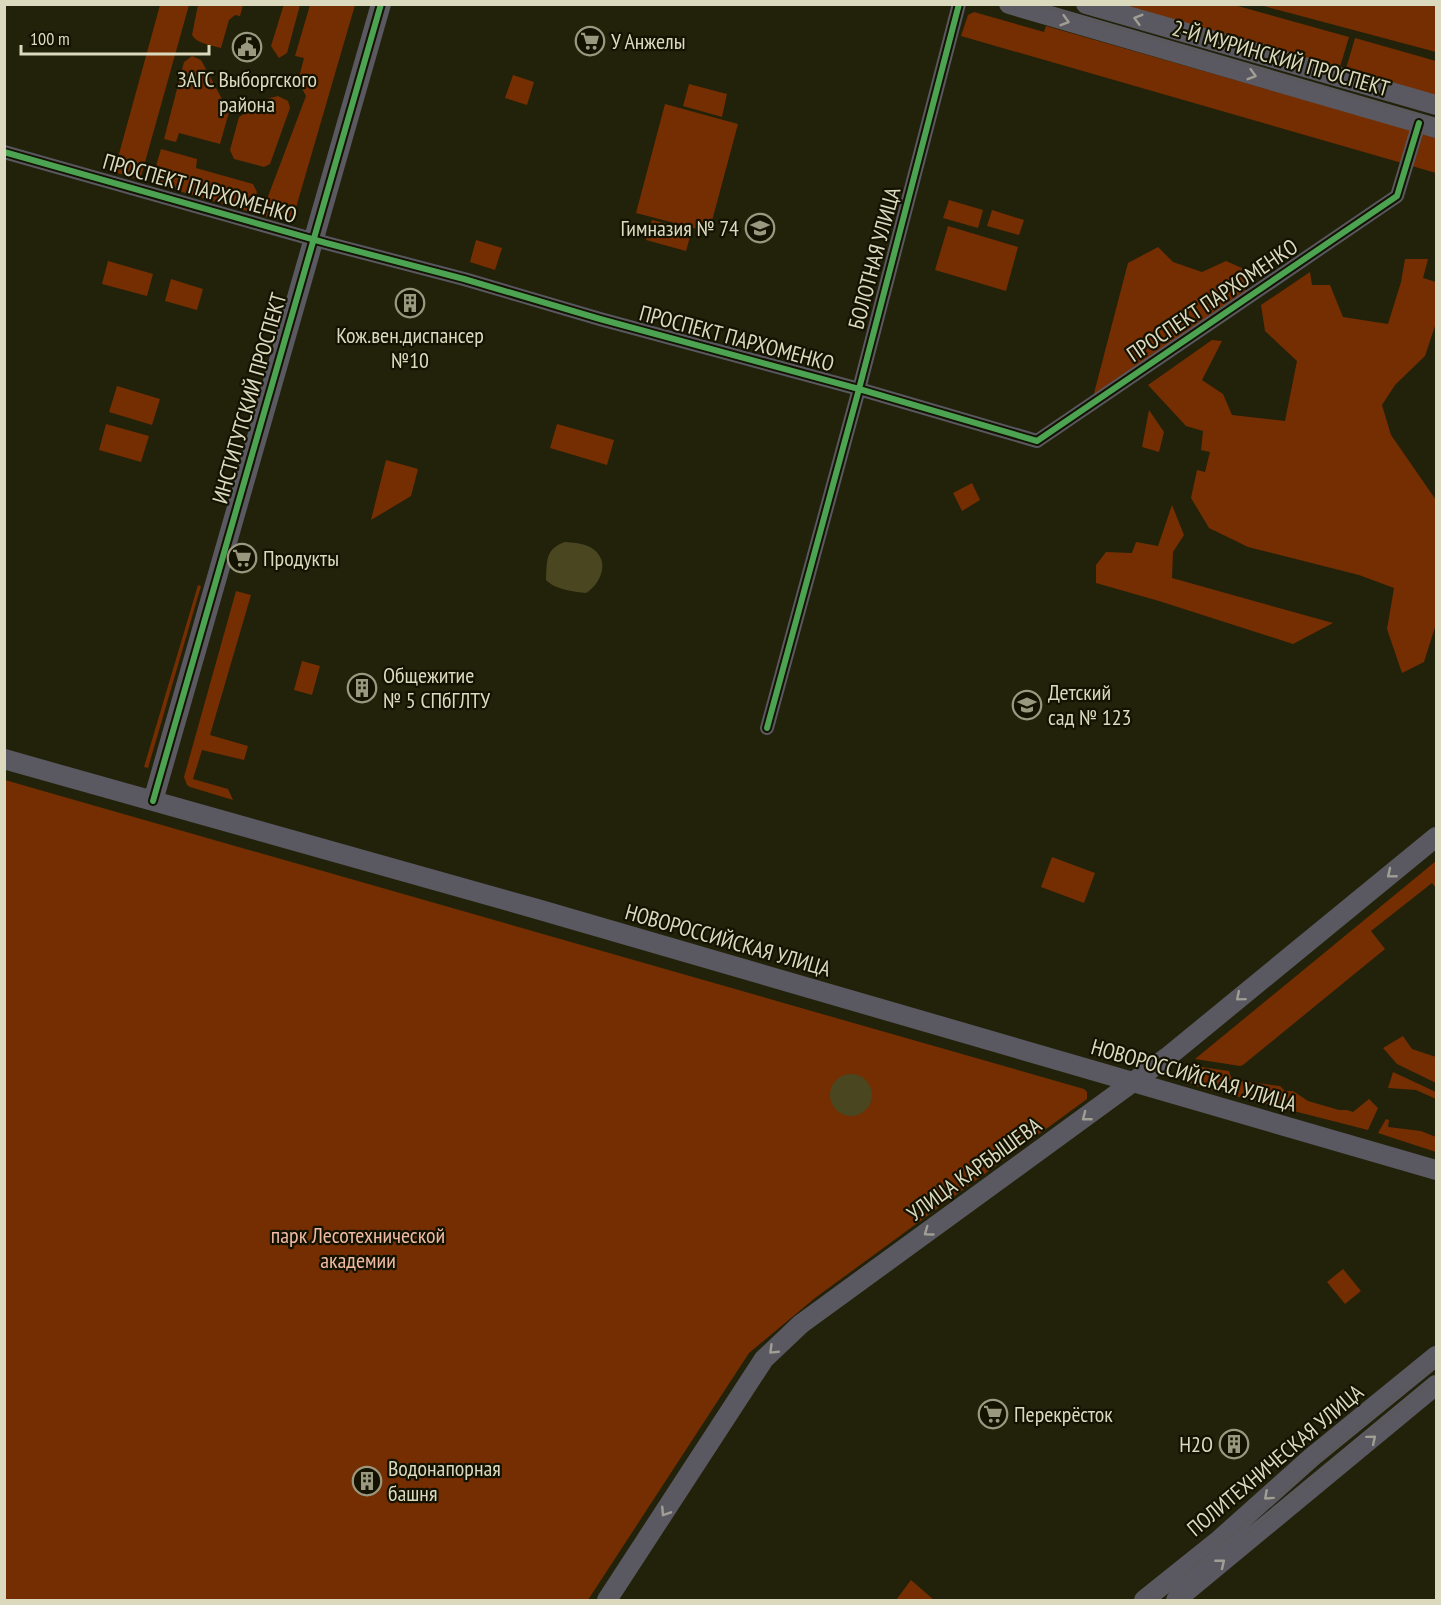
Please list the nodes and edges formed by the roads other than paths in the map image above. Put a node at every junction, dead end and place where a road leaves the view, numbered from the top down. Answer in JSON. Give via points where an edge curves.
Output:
{"nodes":[{"id":1,"x":381,"y":4,"type":"edge"},
{"id":2,"x":959,"y":4,"type":"edge"},
{"id":3,"x":1009,"y":4,"type":"edge"},
{"id":4,"x":1086,"y":4,"type":"edge"},
{"id":5,"x":1437,"y":105,"type":"edge"},
{"id":6,"x":1428,"y":125,"type":"edge"},
{"id":7,"x":4,"y":152,"type":"edge"},
{"id":8,"x":313,"y":239,"type":"junction"},
{"id":9,"x":859,"y":389,"type":"junction"},
{"id":10,"x":767,"y":728,"type":"dead end"},
{"id":11,"x":5,"y":763,"type":"edge"},
{"id":12,"x":153,"y":801,"type":"junction"},
{"id":13,"x":1437,"y":837,"type":"edge"},
{"id":14,"x":1132,"y":1081,"type":"junction"},
{"id":15,"x":1437,"y":1170,"type":"edge"},
{"id":16,"x":1437,"y":1356,"type":"edge"},
{"id":17,"x":1437,"y":1385,"type":"edge"},
{"id":18,"x":608,"y":1600,"type":"edge"},
{"id":19,"x":1144,"y":1600,"type":"edge"},
{"id":20,"x":1176,"y":1600,"type":"edge"}],
"edges":[{"from":1,"to":8,"type":"main road","name":"ИНСТИТУТСКИЙ ПРОСПЕКТ"},
{"from":2,"to":9,"type":"street","name":"БОЛОТНАЯ УЛИЦА"},
{"from":3,"to":6,"type":"main road","name":"2-Й МУРИНСКИЙ ПРОСПЕКТ","one_way":true},
{"from":5,"to":4,"type":"main road","name":"2-Й МУРИНСКИЙ ПРОСПЕКТ","one_way":true},
{"from":6,"to":9,"type":"street","name":"ПРОСПЕКТ ПАРХОМЕНКО","via":[[1397,196],[1037,441]]},
{"from":7,"to":8,"type":"street","name":"ПРОСПЕКТ ПАРХОМЕНКО"},
{"from":8,"to":9,"type":"street","name":"ПРОСПЕКТ ПАРХОМЕНКО"},
{"from":8,"to":12,"type":"main road","name":"ИНСТИТУТСКИЙ ПРОСПЕКТ"},
{"from":9,"to":10,"type":"street","name":"БОЛОТНАЯ УЛИЦА"},
{"from":11,"to":12,"type":"main road","name":"НОВОРОССИЙСКАЯ УЛИЦА"},
{"from":12,"to":14,"type":"main road","name":"НОВОРОССИЙСКАЯ УЛИЦА"},
{"from":13,"to":14,"type":"main road","name":"УЛИЦА КАРБЫШЕВА","one_way":true,"via":[[1170,1055]]},
{"from":14,"to":15,"type":"main road","name":"НОВОРОССИЙСКАЯ УЛИЦА"},
{"from":14,"to":18,"type":"main road","name":"УЛИЦА КАРБЫШЕВА","one_way":true,"via":[[801,1324],[764,1359]]},
{"from":16,"to":19,"type":"main road","name":"ПОЛИТЕХНИЧЕСКАЯ УЛИЦА","one_way":true},
{"from":20,"to":17,"type":"main road","name":"ПОЛИТЕХНИЧЕСКАЯ УЛИЦА","one_way":true}]}
